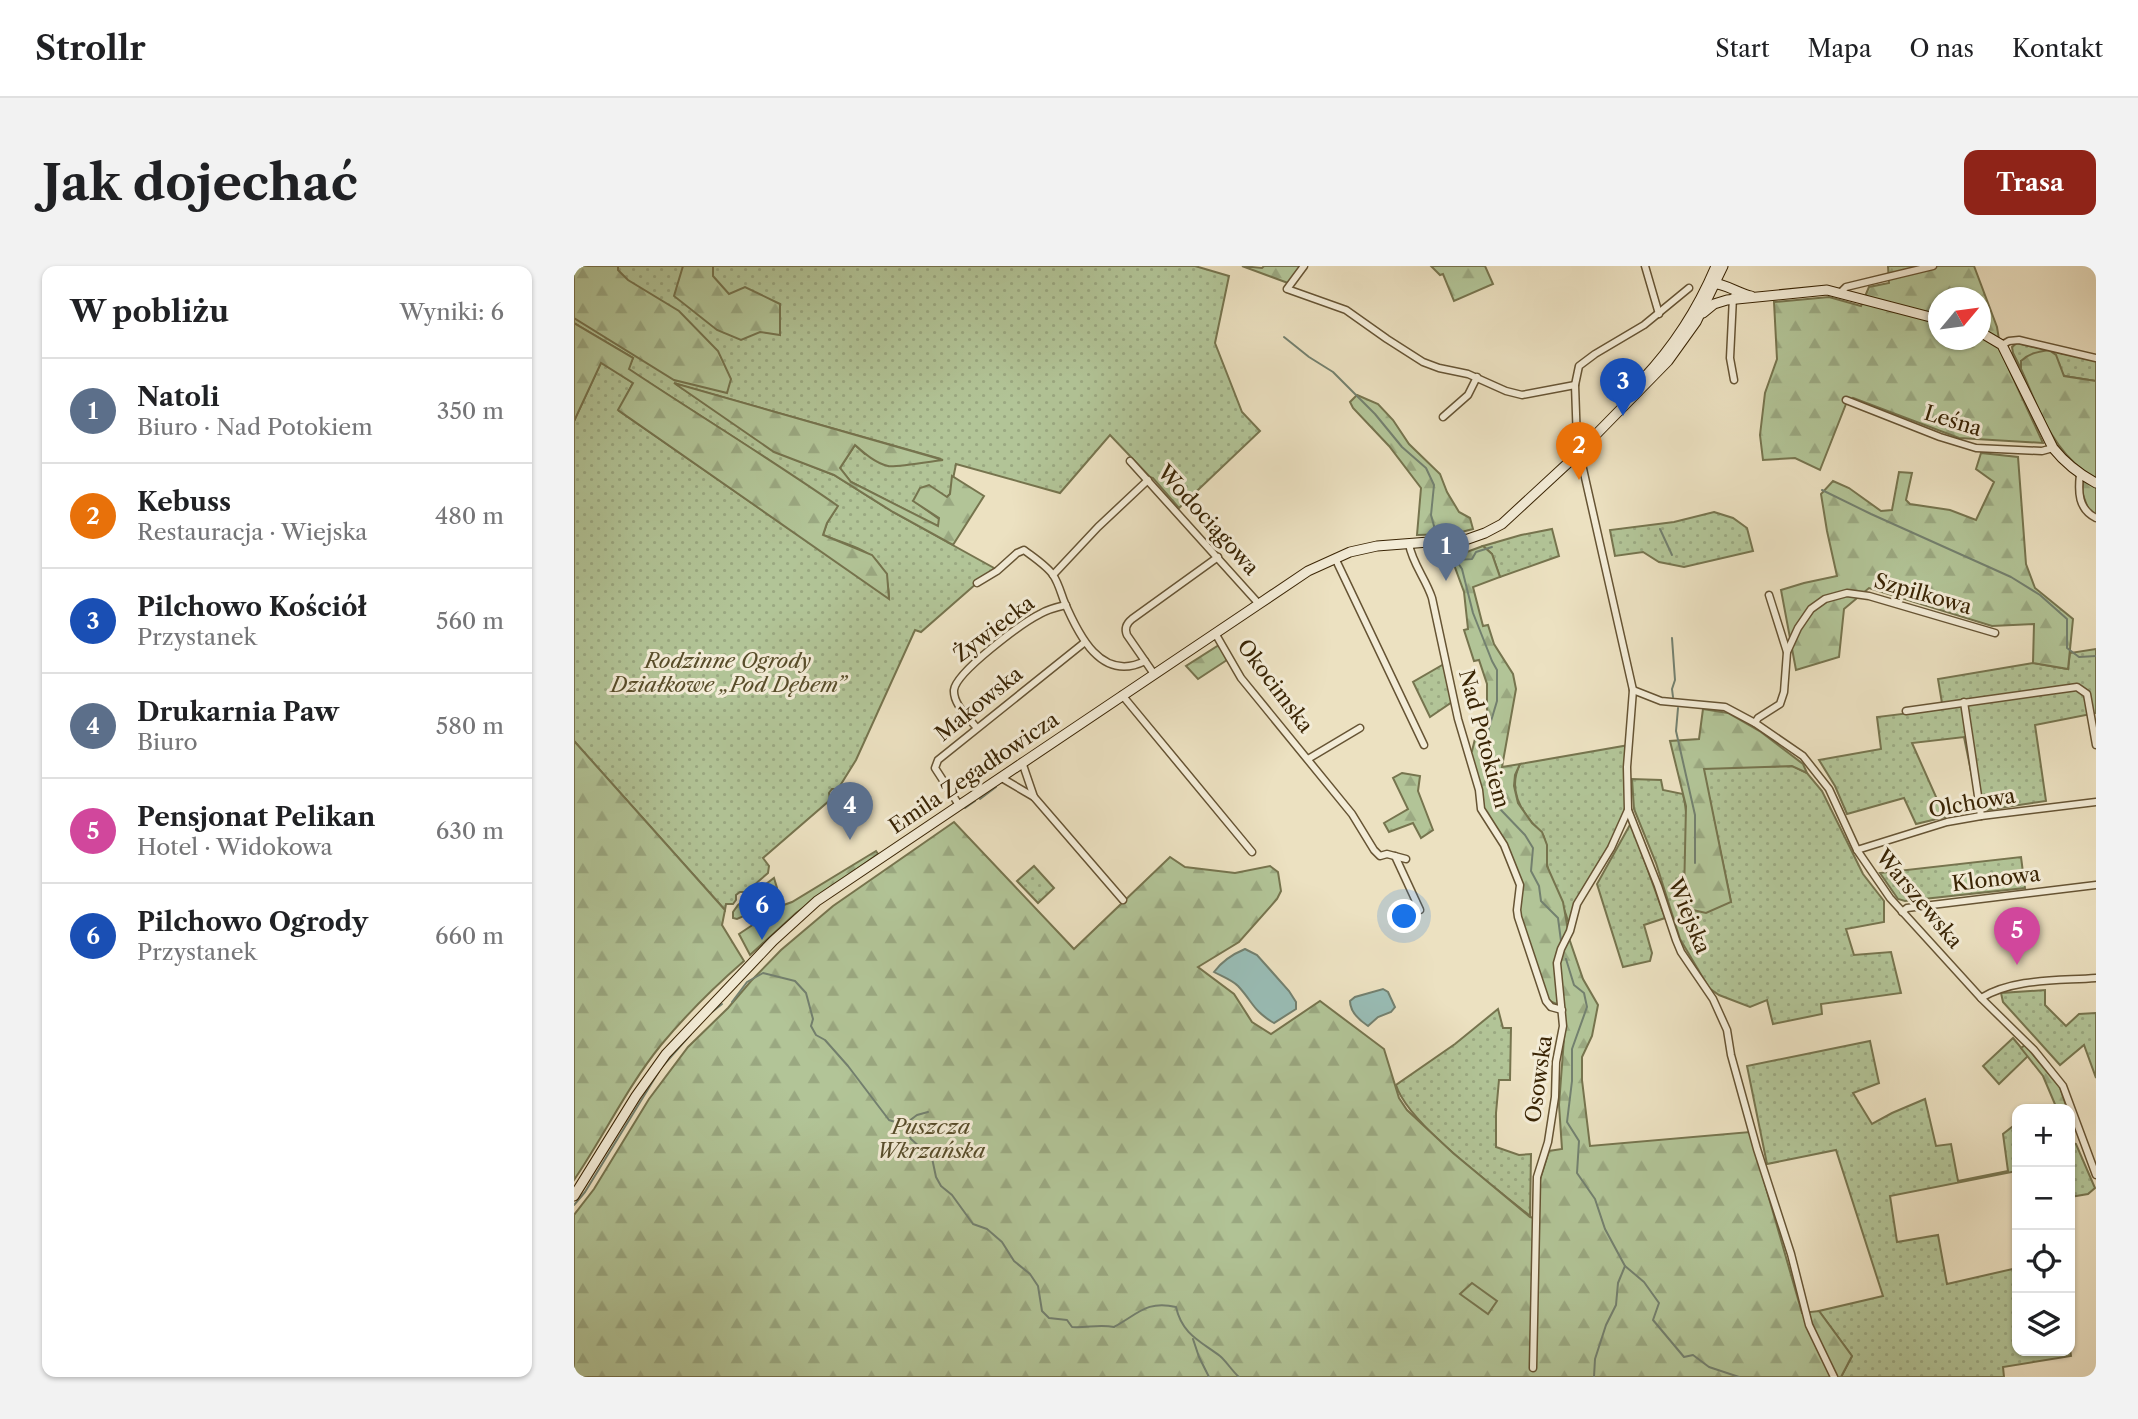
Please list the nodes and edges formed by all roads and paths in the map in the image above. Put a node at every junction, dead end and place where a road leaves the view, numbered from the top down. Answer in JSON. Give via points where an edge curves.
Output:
{"nodes":[{"id":1,"x":1304,"y":266,"type":"edge"},
{"id":2,"x":1716,"y":266,"type":"edge"},
{"id":3,"x":1723,"y":266,"type":"edge"},
{"id":4,"x":1933,"y":266,"type":"edge"},
{"id":5,"x":1646,"y":267,"type":"edge"},
{"id":6,"x":1712,"y":287,"type":"junction"},
{"id":7,"x":1689,"y":288,"type":"dead end"},
{"id":8,"x":1840,"y":293,"type":"junction"},
{"id":9,"x":1731,"y":297,"type":"junction"},
{"id":10,"x":1659,"y":314,"type":"junction"},
{"id":11,"x":1928,"y":316,"type":"edge"},
{"id":12,"x":1696,"y":322,"type":"junction"},
{"id":13,"x":1991,"y":337,"type":"edge"},
{"id":14,"x":2002,"y":345,"type":"junction"},
{"id":15,"x":2096,"y":358,"type":"edge"},
{"id":16,"x":1477,"y":377,"type":"junction"},
{"id":17,"x":1734,"y":380,"type":"dead end"},
{"id":18,"x":1575,"y":385,"type":"junction"},
{"id":19,"x":1846,"y":400,"type":"dead end"},
{"id":20,"x":1443,"y":417,"type":"dead end"},
{"id":21,"x":1578,"y":448,"type":"junction"},
{"id":22,"x":2053,"y":448,"type":"junction"},
{"id":23,"x":1129,"y":461,"type":"dead end"},
{"id":24,"x":2080,"y":474,"type":"junction"},
{"id":25,"x":1148,"y":480,"type":"junction"},
{"id":26,"x":2096,"y":483,"type":"edge"},
{"id":27,"x":2096,"y":518,"type":"edge"},
{"id":28,"x":1409,"y":544,"type":"junction"},
{"id":29,"x":1218,"y":556,"type":"junction"},
{"id":30,"x":1335,"y":558,"type":"junction"},
{"id":31,"x":1053,"y":575,"type":"junction"},
{"id":32,"x":977,"y":583,"type":"dead end"},
{"id":33,"x":1769,"y":595,"type":"dead end"},
{"id":34,"x":1259,"y":604,"type":"junction"},
{"id":35,"x":1066,"y":605,"type":"junction"},
{"id":36,"x":1215,"y":633,"type":"junction"},
{"id":37,"x":1995,"y":633,"type":"dead end"},
{"id":38,"x":1085,"y":642,"type":"junction"},
{"id":39,"x":1787,"y":652,"type":"junction"},
{"id":40,"x":1145,"y":661,"type":"junction"},
{"id":41,"x":1154,"y":674,"type":"junction"},
{"id":42,"x":1633,"y":690,"type":"junction"},
{"id":43,"x":1122,"y":695,"type":"junction"},
{"id":44,"x":1964,"y":702,"type":"junction"},
{"id":45,"x":1906,"y":711,"type":"dead end"},
{"id":46,"x":1755,"y":723,"type":"junction"},
{"id":47,"x":976,"y":727,"type":"junction"},
{"id":48,"x":1360,"y":728,"type":"dead end"},
{"id":49,"x":1424,"y":744,"type":"dead end"},
{"id":50,"x":2096,"y":745,"type":"edge"},
{"id":51,"x":1308,"y":759,"type":"junction"},
{"id":52,"x":1022,"y":762,"type":"junction"},
{"id":53,"x":1000,"y":777,"type":"junction"},
{"id":54,"x":1034,"y":797,"type":"junction"},
{"id":55,"x":2096,"y":802,"type":"edge"},
{"id":56,"x":959,"y":805,"type":"junction"},
{"id":57,"x":1628,"y":810,"type":"junction"},
{"id":58,"x":1981,"y":816,"type":"junction"},
{"id":59,"x":1857,"y":850,"type":"junction"},
{"id":60,"x":1252,"y":852,"type":"dead end"},
{"id":61,"x":1395,"y":856,"type":"junction"},
{"id":62,"x":1406,"y":859,"type":"dead end"},
{"id":63,"x":2096,"y":885,"type":"edge"},
{"id":64,"x":1123,"y":900,"type":"dead end"},
{"id":65,"x":1420,"y":910,"type":"dead end"},
{"id":66,"x":1902,"y":912,"type":"junction"},
{"id":67,"x":2096,"y":978,"type":"edge"},
{"id":68,"x":1981,"y":998,"type":"junction"},
{"id":69,"x":1562,"y":1010,"type":"junction"},
{"id":70,"x":2096,"y":1175,"type":"edge"},
{"id":71,"x":574,"y":1196,"type":"edge"},
{"id":72,"x":1533,"y":1368,"type":"dead end"},
{"id":73,"x":1834,"y":1377,"type":"edge"}],
"edges":[{"from":1,"to":16,"type":"street","via":[[1287,289],[1346,310],[1423,362]]},
{"from":2,"to":6,"type":"main road"},
{"from":3,"to":6,"type":"main road"},
{"from":4,"to":8,"type":"street"},
{"from":5,"to":10,"type":"street"},
{"from":6,"to":9,"type":"main road","via":[[1718,298]]},
{"from":6,"to":12,"type":"main road"},
{"from":6,"to":21,"type":"main road","via":[[1670,349]]},
{"from":7,"to":10,"type":"street"},
{"from":8,"to":9,"type":"main road"},
{"from":8,"to":11,"type":"main road"},
{"from":9,"to":12,"type":"main road","via":[[1709,308]]},
{"from":9,"to":17,"type":"street"},
{"from":10,"to":18,"type":"street","via":[[1582,363]]},
{"from":12,"to":21,"type":"main road","via":[[1664,366]]},
{"from":13,"to":14,"type":"main road"},
{"from":14,"to":15,"type":"street","via":[[2018,340]]},
{"from":14,"to":22,"type":"main road"},
{"from":16,"to":18,"type":"street","via":[[1522,395]]},
{"from":16,"to":20,"type":"street","via":[[1468,395]]},
{"from":18,"to":21,"type":"street","name":"Wiejska"},
{"from":19,"to":22,"type":"street","name":"Leśna","via":[[1976,448]]},
{"from":21,"to":28,"type":"main road","name":"Emila Zegadłowicza","via":[[1498,527],[1452,542]]},
{"from":21,"to":42,"type":"street","name":"Wiejska"},
{"from":22,"to":24,"type":"main road"},
{"from":23,"to":25,"type":"street","name":"Wodociągowa"},
{"from":24,"to":26,"type":"main road"},
{"from":24,"to":27,"type":"street","via":[[2082,505]]},
{"from":25,"to":29,"type":"street","name":"Wodociągowa"},
{"from":25,"to":31,"type":"street"},
{"from":28,"to":30,"type":"main road","name":"Emila Zegadłowicza","via":[[1369,547]]},
{"from":28,"to":69,"type":"street","name":"Nad Potokiem","via":[[1432,597],[1481,809],[1514,867],[1520,885],[1518,917],[1546,1001]]},
{"from":29,"to":34,"type":"street","name":"Wodociągowa"},
{"from":29,"to":40,"type":"street","via":[[1128,622],[1126,632]]},
{"from":30,"to":34,"type":"main road","name":"Emila Zegadłowicza"},
{"from":30,"to":49,"type":"street"},
{"from":31,"to":32,"type":"street","via":[[1022,550]]},
{"from":31,"to":35,"type":"street"},
{"from":33,"to":39,"type":"street","name":"Szpilkowa"},
{"from":34,"to":36,"type":"main road","name":"Emila Zegadłowicza"},
{"from":35,"to":38,"type":"street"},
{"from":35,"to":47,"type":"street","name":"Żywiecka","via":[[1031,619],[959,678],[956,701]]},
{"from":36,"to":41,"type":"main road","name":"Emila Zegadłowicza"},
{"from":36,"to":51,"type":"street","name":"Okocimska","via":[[1241,678]]},
{"from":37,"to":39,"type":"street","name":"Szpilkowa","via":[[1847,593],[1811,608]]},
{"from":38,"to":40,"type":"street","via":[[1116,667]]},
{"from":38,"to":47,"type":"street","name":"Makowska"},
{"from":39,"to":46,"type":"street","name":"Szpilkowa","via":[[1783,699]]},
{"from":40,"to":41,"type":"street"},
{"from":41,"to":43,"type":"main road","name":"Emila Zegadłowicza"},
{"from":42,"to":46,"type":"street","name":"Warszewska","via":[[1661,701],[1726,707]]},
{"from":42,"to":57,"type":"street","name":"Wiejska"},
{"from":43,"to":52,"type":"main road","name":"Emila Zegadłowicza"},
{"from":43,"to":60,"type":"street"},
{"from":44,"to":45,"type":"street"},
{"from":44,"to":50,"type":"street","via":[[2077,687],[2087,694]]},
{"from":44,"to":58,"type":"street"},
{"from":46,"to":59,"type":"street","name":"Warszewska","via":[[1803,757],[1823,779]]},
{"from":47,"to":56,"type":"street","name":"Makowska","via":[[935,764]]},
{"from":48,"to":51,"type":"street","name":"Okocimska"},
{"from":51,"to":61,"type":"street","name":"Okocimska","via":[[1374,850],[1380,856]]},
{"from":52,"to":53,"type":"main road","name":"Emila Zegadłowicza"},
{"from":52,"to":54,"type":"street"},
{"from":53,"to":54,"type":"street"},
{"from":53,"to":56,"type":"main road","name":"Emila Zegadłowicza"},
{"from":54,"to":64,"type":"street"},
{"from":55,"to":58,"type":"street","name":"Olchowa"},
{"from":56,"to":71,"type":"main road","name":"Emila Zegadłowicza","via":[[827,894],[773,941],[658,1064]]},
{"from":57,"to":69,"type":"street","name":"Osowska","via":[[1577,904],[1561,949],[1557,963]]},
{"from":57,"to":73,"type":"street","name":"Wiejska","via":[[1681,952],[1713,999],[1727,1030],[1809,1325]]},
{"from":58,"to":59,"type":"street","name":"Olchowa"},
{"from":59,"to":66,"type":"street","name":"Warszewska"},
{"from":61,"to":62,"type":"street","name":"Okocimska"},
{"from":61,"to":65,"type":"street"},
{"from":63,"to":66,"type":"street","name":"Klonowa"},
{"from":66,"to":68,"type":"street","name":"Warszewska"},
{"from":67,"to":68,"type":"street","via":[[2014,985]]},
{"from":68,"to":70,"type":"street","name":"Warszewska","via":[[2063,1086]]},
{"from":69,"to":72,"type":"street","name":"Osowska","via":[[1555,1097],[1536,1189]]}]}
